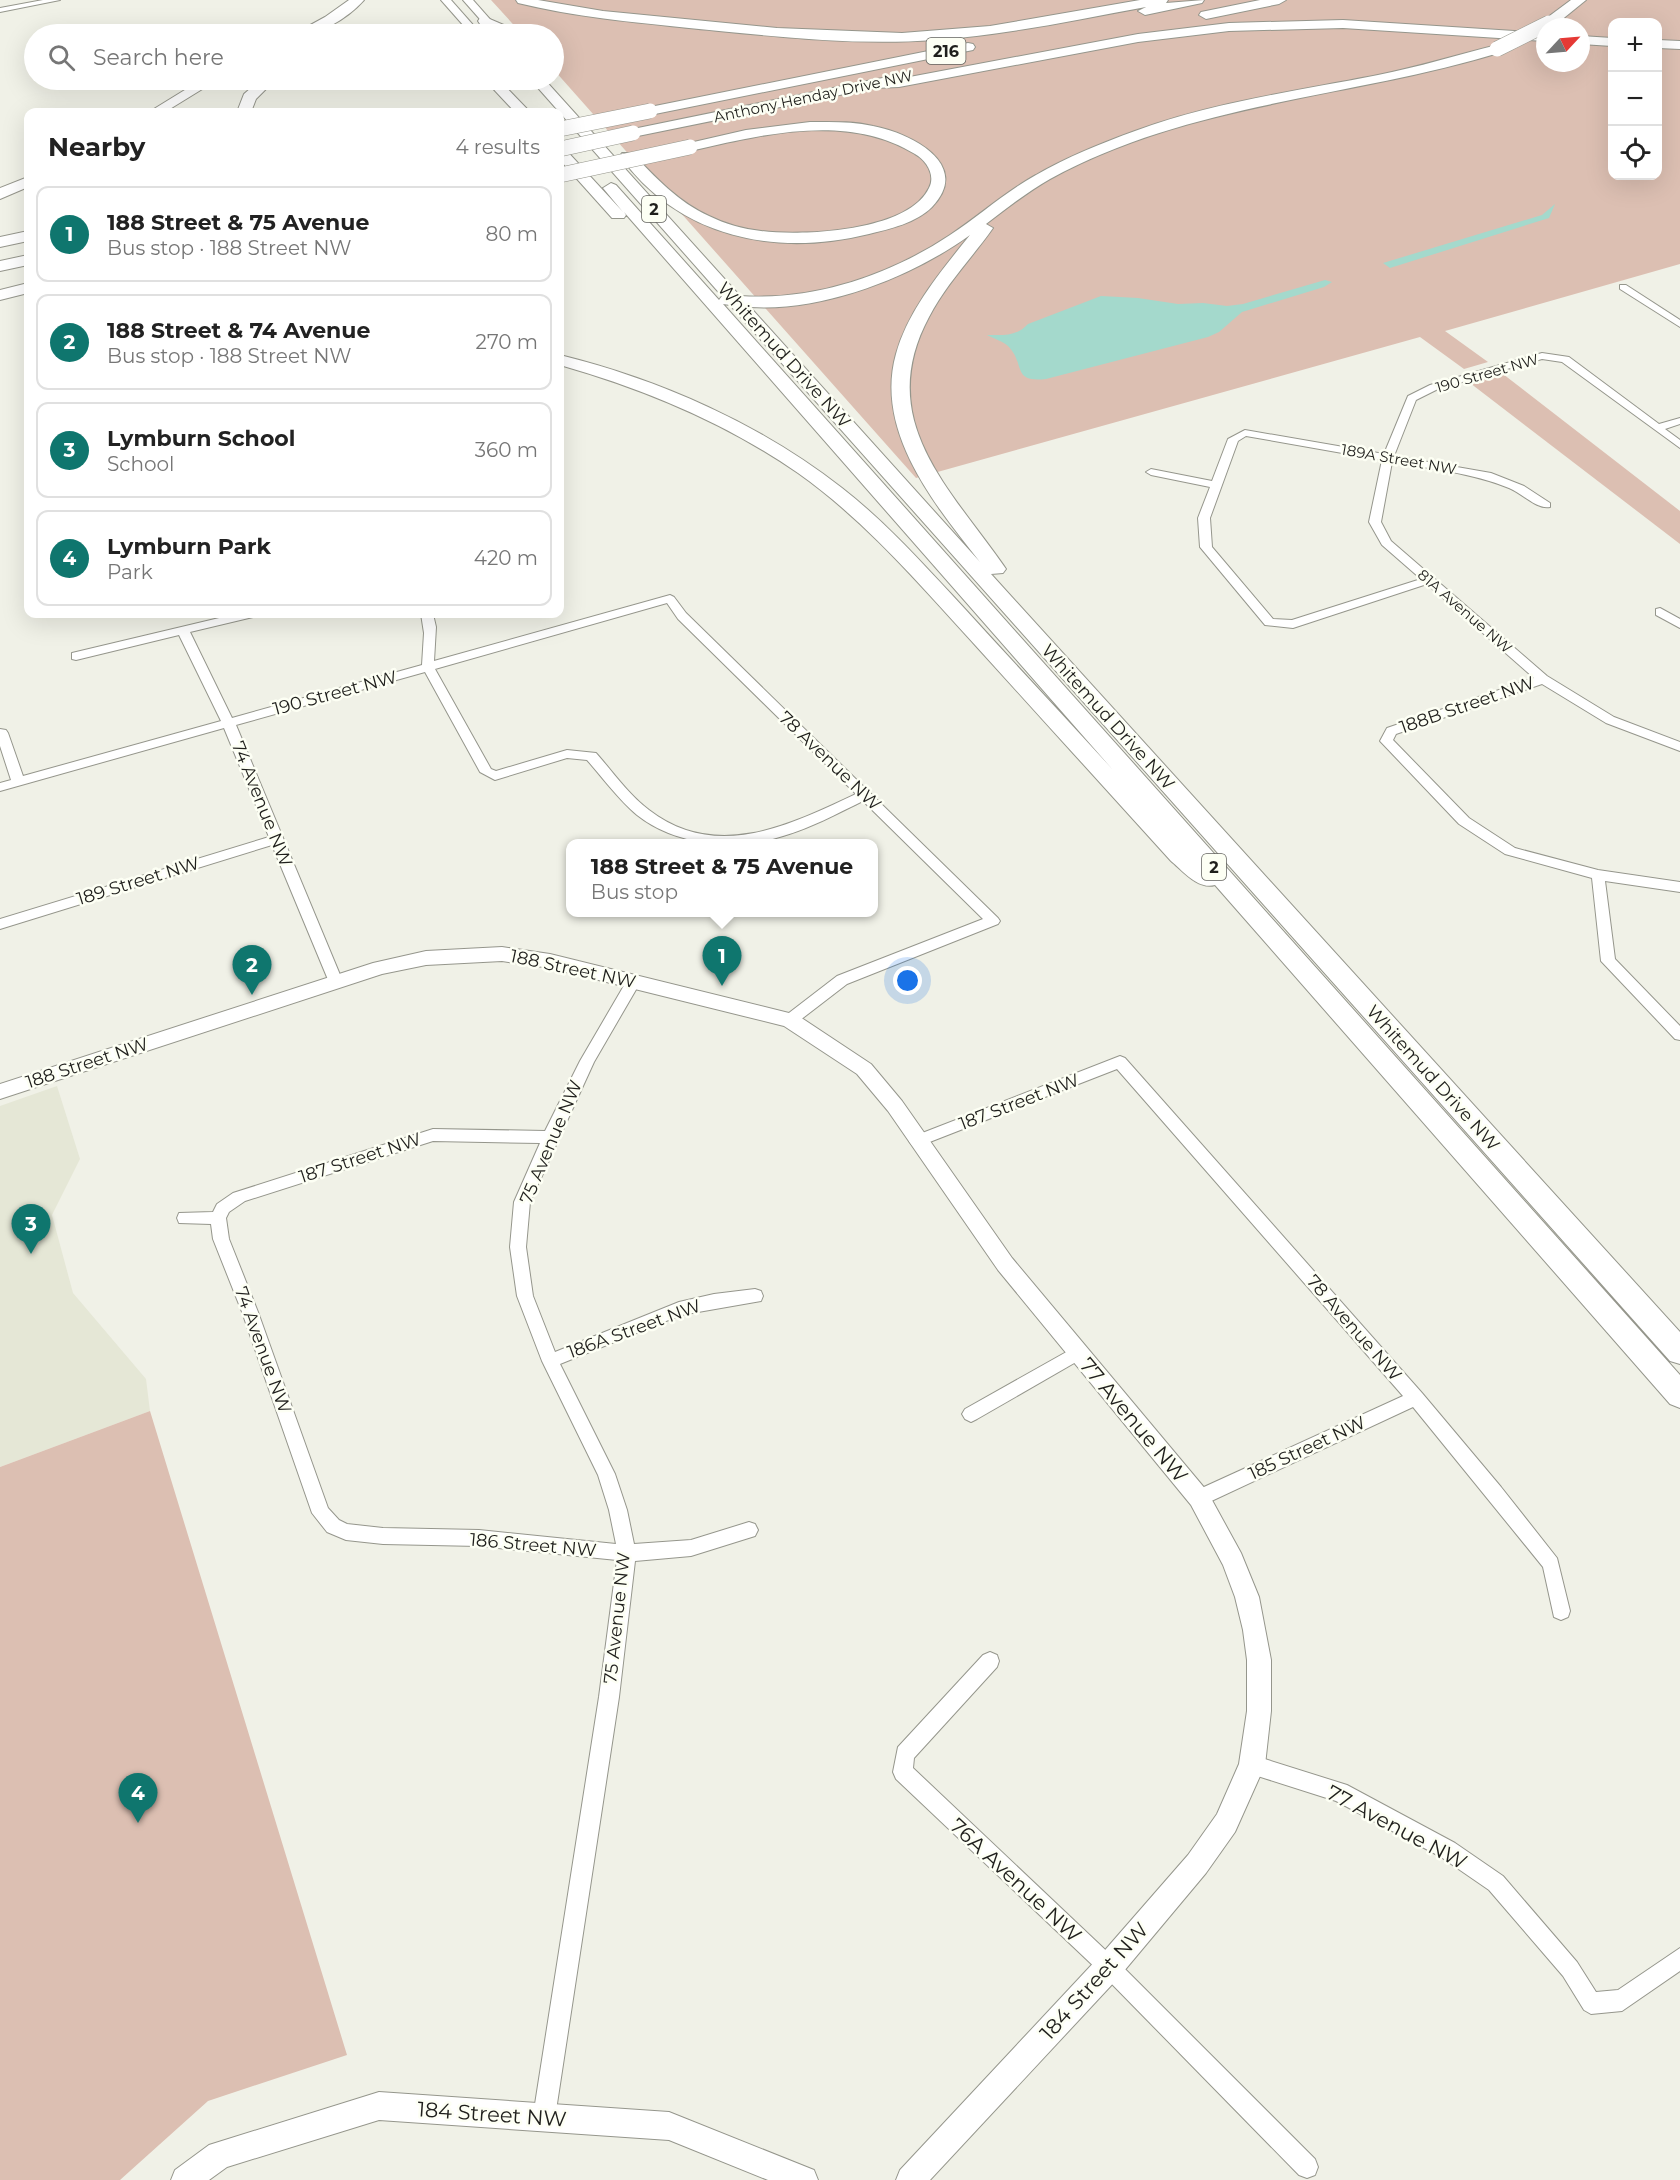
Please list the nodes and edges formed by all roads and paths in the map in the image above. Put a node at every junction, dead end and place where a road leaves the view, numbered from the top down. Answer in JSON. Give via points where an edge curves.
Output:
{"nodes":[{"id":1,"x":56,"y":0,"type":"edge"},
{"id":2,"x":357,"y":0,"type":"edge"},
{"id":3,"x":446,"y":0,"type":"edge"},
{"id":4,"x":468,"y":0,"type":"edge"},
{"id":5,"x":523,"y":0,"type":"edge"},
{"id":6,"x":1161,"y":0,"type":"edge"},
{"id":7,"x":1197,"y":0,"type":"edge"},
{"id":8,"x":1279,"y":0,"type":"edge"},
{"id":9,"x":1579,"y":0,"type":"edge"},
{"id":10,"x":0,"y":10,"type":"edge"},
{"id":11,"x":486,"y":21,"type":"junction"},
{"id":12,"x":322,"y":24,"type":"edge"},
{"id":13,"x":467,"y":24,"type":"edge"},
{"id":14,"x":489,"y":24,"type":"edge"},
{"id":15,"x":492,"y":24,"type":"edge"},
{"id":16,"x":1536,"y":36,"type":"edge"},
{"id":17,"x":1590,"y":41,"type":"edge"},
{"id":18,"x":1608,"y":42,"type":"edge"},
{"id":19,"x":1662,"y":44,"type":"edge"},
{"id":20,"x":1680,"y":45,"type":"edge"},
{"id":21,"x":872,"y":84,"type":"junction"},
{"id":22,"x":192,"y":90,"type":"edge"},
{"id":23,"x":257,"y":90,"type":"edge"},
{"id":24,"x":502,"y":90,"type":"edge"},
{"id":25,"x":547,"y":90,"type":"edge"},
{"id":26,"x":561,"y":90,"type":"edge"},
{"id":27,"x":163,"y":108,"type":"edge"},
{"id":28,"x":245,"y":108,"type":"edge"},
{"id":29,"x":519,"y":108,"type":"edge"},
{"id":30,"x":563,"y":108,"type":"edge"},
{"id":31,"x":564,"y":109,"type":"edge"},
{"id":32,"x":649,"y":109,"type":"junction"},
{"id":33,"x":564,"y":122,"type":"edge"},
{"id":34,"x":564,"y":128,"type":"edge"},
{"id":35,"x":564,"y":134,"type":"edge"},
{"id":36,"x":564,"y":149,"type":"edge"},
{"id":37,"x":564,"y":154,"type":"edge"},
{"id":38,"x":1093,"y":154,"type":"junction"},
{"id":39,"x":631,"y":160,"type":"edge"},
{"id":40,"x":631,"y":160,"type":"edge"},
{"id":41,"x":631,"y":160,"type":"edge"},
{"id":42,"x":631,"y":160,"type":"edge"},
{"id":43,"x":564,"y":174,"type":"edge"},
{"id":44,"x":24,"y":184,"type":"edge"},
{"id":45,"x":0,"y":194,"type":"edge"},
{"id":46,"x":24,"y":237,"type":"edge"},
{"id":47,"x":0,"y":242,"type":"edge"},
{"id":48,"x":24,"y":261,"type":"edge"},
{"id":49,"x":0,"y":266,"type":"edge"},
{"id":50,"x":1623,"y":286,"type":"dead end"},
{"id":51,"x":24,"y":289,"type":"edge"},
{"id":52,"x":0,"y":295,"type":"edge"},
{"id":53,"x":706,"y":296,"type":"junction"},
{"id":54,"x":735,"y":301,"type":"junction"},
{"id":55,"x":24,"y":306,"type":"edge"},
{"id":56,"x":0,"y":309,"type":"edge"},
{"id":57,"x":1677,"y":320,"type":"edge"},
{"id":58,"x":564,"y":361,"type":"edge"},
{"id":59,"x":1412,"y":398,"type":"joint"},
{"id":60,"x":798,"y":399,"type":"junction"},
{"id":61,"x":1680,"y":421,"type":"edge"},
{"id":62,"x":1657,"y":428,"type":"junction"},
{"id":63,"x":1680,"y":445,"type":"edge"},
{"id":64,"x":1388,"y":457,"type":"junction"},
{"id":65,"x":1151,"y":472,"type":"dead end"},
{"id":66,"x":1217,"y":485,"type":"junction"},
{"id":67,"x":1546,"y":505,"type":"dead end"},
{"id":68,"x":1429,"y":580,"type":"junction"},
{"id":69,"x":670,"y":599,"type":"joint"},
{"id":70,"x":1660,"y":612,"type":"dead end"},
{"id":71,"x":231,"y":618,"type":"edge"},
{"id":72,"x":428,"y":618,"type":"edge"},
{"id":73,"x":1680,"y":624,"type":"edge"},
{"id":74,"x":182,"y":629,"type":"junction"},
{"id":75,"x":76,"y":656,"type":"dead end"},
{"id":76,"x":428,"y":667,"type":"junction"},
{"id":77,"x":1543,"y":679,"type":"junction"},
{"id":78,"x":228,"y":722,"type":"junction"},
{"id":79,"x":2,"y":733,"type":"dead end"},
{"id":80,"x":1680,"y":747,"type":"edge"},
{"id":81,"x":1143,"y":756,"type":"junction"},
{"id":82,"x":18,"y":782,"type":"junction"},
{"id":83,"x":0,"y":787,"type":"edge"},
{"id":84,"x":865,"y":795,"type":"junction"},
{"id":85,"x":276,"y":839,"type":"junction"},
{"id":86,"x":1598,"y":875,"type":"junction"},
{"id":87,"x":1680,"y":887,"type":"edge"},
{"id":88,"x":1260,"y":919,"type":"junction"},
{"id":89,"x":0,"y":924,"type":"edge"},
{"id":90,"x":634,"y":981,"type":"junction"},
{"id":91,"x":336,"y":982,"type":"junction"},
{"id":92,"x":790,"y":1020,"type":"junction"},
{"id":93,"x":1677,"y":1028,"type":"edge"},
{"id":94,"x":1120,"y":1062,"type":"joint"},
{"id":95,"x":0,"y":1092,"type":"edge"},
{"id":96,"x":550,"y":1137,"type":"junction"},
{"id":97,"x":917,"y":1141,"type":"junction"},
{"id":98,"x":185,"y":1218,"type":"dead end"},
{"id":99,"x":218,"y":1218,"type":"junction"},
{"id":100,"x":755,"y":1296,"type":"dead end"},
{"id":101,"x":1680,"y":1352,"type":"edge"},
{"id":102,"x":1077,"y":1353,"type":"junction"},
{"id":103,"x":550,"y":1361,"type":"junction"},
{"id":104,"x":1680,"y":1395,"type":"edge"},
{"id":105,"x":1416,"y":1398,"type":"junction"},
{"id":106,"x":971,"y":1414,"type":"dead end"},
{"id":107,"x":1199,"y":1498,"type":"junction"},
{"id":108,"x":321,"y":1513,"type":"joint"},
{"id":109,"x":749,"y":1530,"type":"dead end"},
{"id":110,"x":627,"y":1553,"type":"junction"},
{"id":111,"x":1561,"y":1611,"type":"dead end"},
{"id":112,"x":990,"y":1661,"type":"dead end"},
{"id":113,"x":1252,"y":1765,"type":"junction"},
{"id":114,"x":1680,"y":1958,"type":"edge"},
{"id":115,"x":1109,"y":1967,"type":"junction"},
{"id":116,"x":544,"y":2117,"type":"junction"},
{"id":117,"x":1307,"y":2167,"type":"dead end"},
{"id":118,"x":185,"y":2180,"type":"edge"},
{"id":119,"x":804,"y":2180,"type":"edge"},
{"id":120,"x":910,"y":2180,"type":"edge"}],
"edges":[{"from":1,"to":10,"type":"street"},
{"from":2,"to":12,"type":"highway"},
{"from":3,"to":13,"type":"street"},
{"from":4,"to":11,"type":"street"},
{"from":5,"to":6,"type":"highway","via":[[585,13],[724,27],[817,36],[892,37],[984,31]]},
{"from":7,"to":32,"type":"highway","name":"Anthony Henday Drive NW","number":"216"},
{"from":8,"to":21,"type":"highway","name":"Anthony Henday Drive NW","number":"216"},
{"from":9,"to":38,"type":"highway","bridge":true,"via":[[1549,23],[1497,49],[1428,70],[1175,123]]},
{"from":11,"to":14,"type":"street"},
{"from":11,"to":15,"type":"highway"},
{"from":16,"to":21,"type":"highway","via":[[1343,24],[1229,27],[1138,38],[899,83]]},
{"from":17,"to":18,"type":"highway"},
{"from":19,"to":20,"type":"highway"},
{"from":21,"to":36,"type":"highway","name":"Anthony Henday Drive NW","number":"216","bridge":true},
{"from":22,"to":27,"type":"highway"},
{"from":23,"to":28,"type":"highway"},
{"from":24,"to":29,"type":"highway"},
{"from":25,"to":30,"type":"highway","name":"Whitemud Drive NW","number":"2"},
{"from":26,"to":39,"type":"highway","bridge":true},
{"from":31,"to":54,"type":"highway","name":"Whitemud Drive NW","number":"2"},
{"from":32,"to":33,"type":"highway"},
{"from":32,"to":34,"type":"highway","name":"Anthony Henday Drive NW","number":"216","bridge":true},
{"from":35,"to":53,"type":"highway","name":"Whitemud Drive NW","number":"2"},
{"from":37,"to":60,"type":"highway","via":[[739,346]]},
{"from":38,"to":54,"type":"highway","via":[[1023,189],[955,239],[886,275],[783,300]]},
{"from":38,"to":81,"type":"highway","via":[[1023,197],[985,228],[960,258],[910,338],[901,371],[902,407],[920,461],[946,502]]},
{"from":40,"to":41,"type":"highway","bridge":true,"via":[[694,215],[742,233],[788,239],[873,229],[900,219],[932,196],[939,178],[937,168],[918,148],[868,130],[801,127],[767,131]]},
{"from":42,"to":43,"type":"highway","bridge":true},
{"from":44,"to":45,"type":"highway"},
{"from":46,"to":47,"type":"highway"},
{"from":48,"to":49,"type":"highway"},
{"from":50,"to":57,"type":"street"},
{"from":51,"to":52,"type":"highway"},
{"from":53,"to":54,"type":"highway"},
{"from":53,"to":60,"type":"highway","name":"Whitemud Drive NW"},
{"from":54,"to":81,"type":"highway","name":"Whitemud Drive NW","number":"2"},
{"from":55,"to":56,"type":"highway"},
{"from":58,"to":88,"type":"highway","via":[[687,405],[771,449],[834,491],[923,576],[1179,855]]},
{"from":59,"to":62,"type":"street","name":"190 Street NW","via":[[1434,387],[1542,356],[1565,359]]},
{"from":59,"to":64,"type":"street","name":"81A Avenue NW"},
{"from":60,"to":88,"type":"highway","name":"Whitemud Drive NW","number":"2"},
{"from":61,"to":62,"type":"street"},
{"from":62,"to":63,"type":"street"},
{"from":64,"to":66,"type":"street","name":"189A Street NW","via":[[1245,433],[1233,439]]},
{"from":64,"to":67,"type":"street","name":"189A Street NW","via":[[1487,475],[1520,488]]},
{"from":64,"to":68,"type":"street","name":"81A Avenue NW","via":[[1375,522],[1386,543]]},
{"from":65,"to":66,"type":"street"},
{"from":66,"to":68,"type":"street","via":[[1204,518],[1206,547],[1269,622],[1293,624]]},
{"from":68,"to":77,"type":"street","name":"81A Avenue NW"},
{"from":69,"to":76,"type":"street","name":"190 Street NW"},
{"from":69,"to":84,"type":"street","name":"78 Avenue NW","via":[[682,616]]},
{"from":70,"to":73,"type":"street"},
{"from":71,"to":74,"type":"street"},
{"from":72,"to":76,"type":"street","via":[[431,632]]},
{"from":74,"to":75,"type":"street"},
{"from":74,"to":78,"type":"street","name":"74 Avenue NW"},
{"from":76,"to":78,"type":"street","name":"190 Street NW"},
{"from":76,"to":84,"type":"street","via":[[486,772],[495,776],[567,754],[591,756],[636,806],[677,832],[733,839],[762,837]]},
{"from":77,"to":80,"type":"street","name":"81A Avenue NW","via":[[1610,720]]},
{"from":77,"to":86,"type":"street","name":"188B Street NW","via":[[1391,731],[1386,741],[1464,821],[1510,851]]},
{"from":78,"to":82,"type":"street","name":"190 Street NW"},
{"from":78,"to":85,"type":"street","name":"74 Avenue NW"},
{"from":79,"to":82,"type":"street"},
{"from":81,"to":101,"type":"highway","name":"Whitemud Drive NW","number":"2"},
{"from":82,"to":83,"type":"street","name":"190 Street NW"},
{"from":84,"to":92,"type":"street","name":"78 Avenue NW","via":[[993,921],[842,980]]},
{"from":85,"to":89,"type":"street","name":"189 Street NW"},
{"from":85,"to":91,"type":"street","name":"74 Avenue NW"},
{"from":86,"to":87,"type":"street"},
{"from":86,"to":93,"type":"street","via":[[1608,961]]},
{"from":88,"to":104,"type":"highway","name":"Whitemud Drive NW","number":"2"},
{"from":90,"to":91,"type":"street","name":"188 Street NW","via":[[502,954],[426,958]]},
{"from":90,"to":92,"type":"street","name":"188 Street NW"},
{"from":90,"to":96,"type":"street","name":"75 Avenue NW","via":[[587,1061]]},
{"from":91,"to":95,"type":"street","name":"188 Street NW"},
{"from":92,"to":97,"type":"street","name":"77 Avenue NW","via":[[864,1068]]},
{"from":94,"to":97,"type":"street","name":"187 Street NW"},
{"from":94,"to":105,"type":"street","name":"78 Avenue NW"},
{"from":96,"to":99,"type":"street","name":"187 Street NW","via":[[433,1135],[239,1197],[222,1208]]},
{"from":96,"to":103,"type":"street","name":"75 Avenue NW","via":[[522,1202],[518,1247],[525,1296]]},
{"from":97,"to":102,"type":"street","name":"77 Avenue NW","via":[[1005,1264]]},
{"from":98,"to":99,"type":"street"},
{"from":99,"to":108,"type":"street","name":"74 Avenue NW","via":[[221,1239]]},
{"from":100,"to":103,"type":"street","name":"186A Street NW","via":[[679,1308]]},
{"from":102,"to":106,"type":"street","name":"77 Avenue NW"},
{"from":102,"to":107,"type":"street","name":"77 Avenue NW"},
{"from":103,"to":110,"type":"street","name":"75 Avenue NW","via":[[606,1474]]},
{"from":105,"to":107,"type":"street","name":"185 Street NW"},
{"from":105,"to":111,"type":"street","name":"78 Avenue NW","via":[[1551,1564]]},
{"from":107,"to":113,"type":"street","name":"77 Avenue NW","via":[[1233,1561],[1255,1630],[1259,1711]]},
{"from":108,"to":110,"type":"street","name":"186 Street NW","via":[[333,1526],[346,1532],[479,1538]]},
{"from":109,"to":110,"type":"street","name":"186 Street NW","via":[[691,1548]]},
{"from":110,"to":116,"type":"street","name":"75 Avenue NW","via":[[609,1697]]},
{"from":112,"to":115,"type":"street","name":"76A Avenue NW","via":[[905,1754],[903,1772]]},
{"from":113,"to":114,"type":"street","name":"77 Avenue NW","via":[[1340,1792],[1448,1850],[1496,1882],[1570,1969],[1591,2003],[1622,2000]]},
{"from":113,"to":115,"type":"street","name":"184 Street NW","via":[[1226,1823],[1197,1864]]},
{"from":115,"to":117,"type":"street","name":"76A Avenue NW"},
{"from":115,"to":120,"type":"street","name":"184 Street NW"},
{"from":116,"to":118,"type":"street","name":"184 Street NW","via":[[379,2106],[219,2154]]},
{"from":116,"to":119,"type":"street","name":"184 Street NW","via":[[669,2126]]}]}
